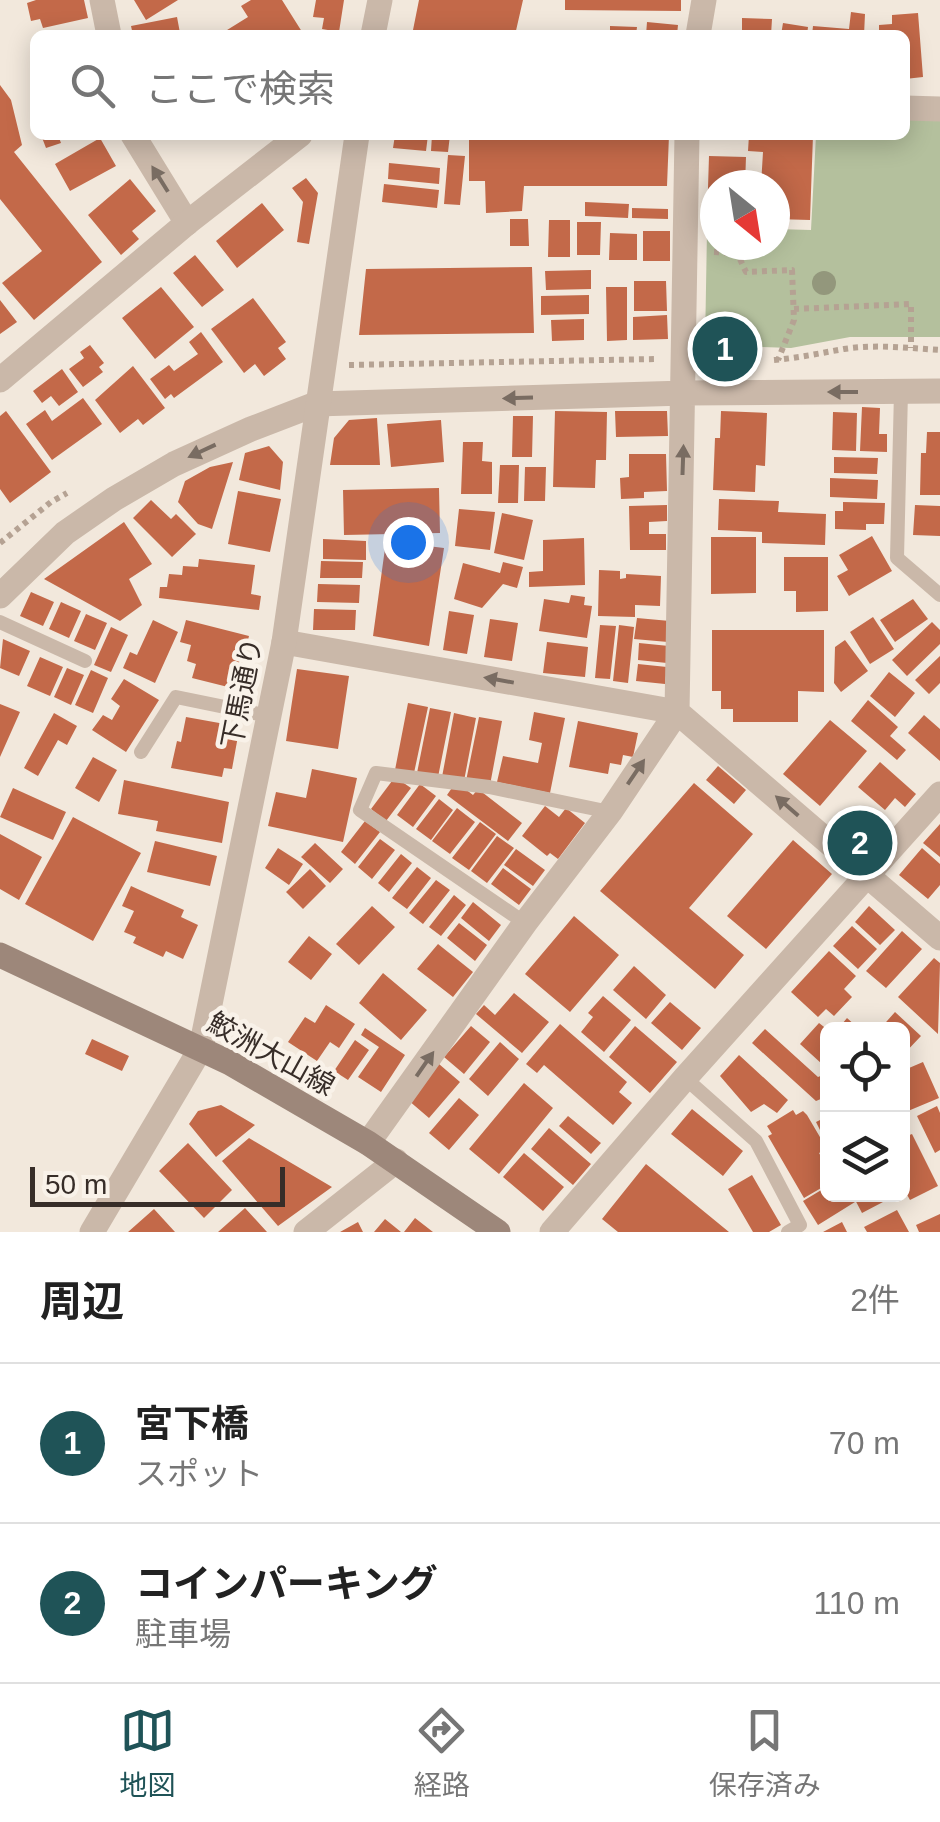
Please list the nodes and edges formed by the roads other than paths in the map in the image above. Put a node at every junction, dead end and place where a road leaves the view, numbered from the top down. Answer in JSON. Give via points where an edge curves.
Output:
{"nodes":[{"id":1,"x":102,"y":0,"type":"edge"},
{"id":2,"x":380,"y":0,"type":"edge"},
{"id":3,"x":704,"y":0,"type":"edge"},
{"id":4,"x":108,"y":30,"type":"edge"},
{"id":5,"x":375,"y":30,"type":"edge"},
{"id":6,"x":699,"y":30,"type":"edge"},
{"id":7,"x":910,"y":108,"type":"edge"},
{"id":8,"x":940,"y":109,"type":"edge"},
{"id":9,"x":136,"y":140,"type":"edge"},
{"id":10,"x":294,"y":140,"type":"edge"},
{"id":11,"x":355,"y":140,"type":"edge"},
{"id":12,"x":688,"y":140,"type":"edge"},
{"id":13,"x":187,"y":223,"type":"junction"},
{"id":14,"x":0,"y":380,"type":"edge"},
{"id":15,"x":940,"y":391,"type":"edge"},
{"id":16,"x":901,"y":392,"type":"junction"},
{"id":17,"x":685,"y":393,"type":"junction"},
{"id":18,"x":316,"y":404,"type":"junction"},
{"id":19,"x":940,"y":595,"type":"edge"},
{"id":20,"x":0,"y":596,"type":"edge"},
{"id":21,"x":0,"y":622,"type":"edge"},
{"id":22,"x":284,"y":642,"type":"junction"},
{"id":23,"x":85,"y":661,"type":"dead end"},
{"id":24,"x":676,"y":712,"type":"junction"},
{"id":25,"x":269,"y":716,"type":"junction"},
{"id":26,"x":142,"y":752,"type":"dead end"},
{"id":27,"x":940,"y":794,"type":"edge"},
{"id":28,"x":610,"y":812,"type":"junction"},
{"id":29,"x":869,"y":876,"type":"junction"},
{"id":30,"x":525,"y":923,"type":"junction"},
{"id":31,"x":940,"y":938,"type":"edge"},
{"id":32,"x":0,"y":955,"type":"edge"},
{"id":33,"x":201,"y":1048,"type":"junction"},
{"id":34,"x":685,"y":1078,"type":"junction"},
{"id":35,"x":368,"y":1143,"type":"junction"},
{"id":36,"x":396,"y":1161,"type":"junction"},
{"id":37,"x":92,"y":1232,"type":"edge"},
{"id":38,"x":306,"y":1232,"type":"edge"},
{"id":39,"x":498,"y":1232,"type":"edge"},
{"id":40,"x":552,"y":1232,"type":"edge"},
{"id":41,"x":788,"y":1232,"type":"edge"}],
"edges":[{"from":1,"to":4,"type":"street"},
{"from":2,"to":5,"type":"street"},
{"from":3,"to":6,"type":"street"},
{"from":7,"to":8,"type":"street"},
{"from":13,"to":9,"type":"street","one_way":true},
{"from":10,"to":13,"type":"street"},
{"from":11,"to":18,"type":"street","name":"下馬通り"},
{"from":12,"to":17,"type":"street"},
{"from":13,"to":14,"type":"street"},
{"from":15,"to":16,"type":"street"},
{"from":16,"to":17,"type":"street","one_way":true},
{"from":16,"to":19,"type":"lane","via":[[897,558]]},
{"from":17,"to":18,"type":"street","one_way":true},
{"from":24,"to":17,"type":"street","one_way":true},
{"from":18,"to":20,"type":"street","one_way":true,"via":[[174,464],[114,499],[65,533]]},
{"from":18,"to":22,"type":"street","name":"下馬通り"},
{"from":21,"to":23,"type":"lane"},
{"from":24,"to":22,"type":"street","one_way":true},
{"from":22,"to":25,"type":"street","name":"下馬通り"},
{"from":28,"to":24,"type":"street","one_way":true},
{"from":29,"to":24,"type":"street","one_way":true},
{"from":25,"to":26,"type":"lane","via":[[176,697]]},
{"from":25,"to":33,"type":"street","name":"下馬通り"},
{"from":27,"to":29,"type":"street"},
{"from":28,"to":30,"type":"street"},
{"from":28,"to":30,"type":"lane","via":[[376,774],[360,810]]},
{"from":29,"to":31,"type":"street"},
{"from":29,"to":34,"type":"street"},
{"from":35,"to":30,"type":"street","one_way":true},
{"from":32,"to":33,"type":"main road","name":"鮫洲大山線"},
{"from":33,"to":35,"type":"main road","name":"鮫洲大山線"},
{"from":33,"to":37,"type":"street","name":"下馬通り"},
{"from":34,"to":40,"type":"street"},
{"from":34,"to":41,"type":"lane","via":[[756,1142],[800,1225]]},
{"from":35,"to":36,"type":"main road","name":"鮫洲大山線"},
{"from":36,"to":38,"type":"street"},
{"from":36,"to":39,"type":"main road","name":"鮫洲大山線"}]}
